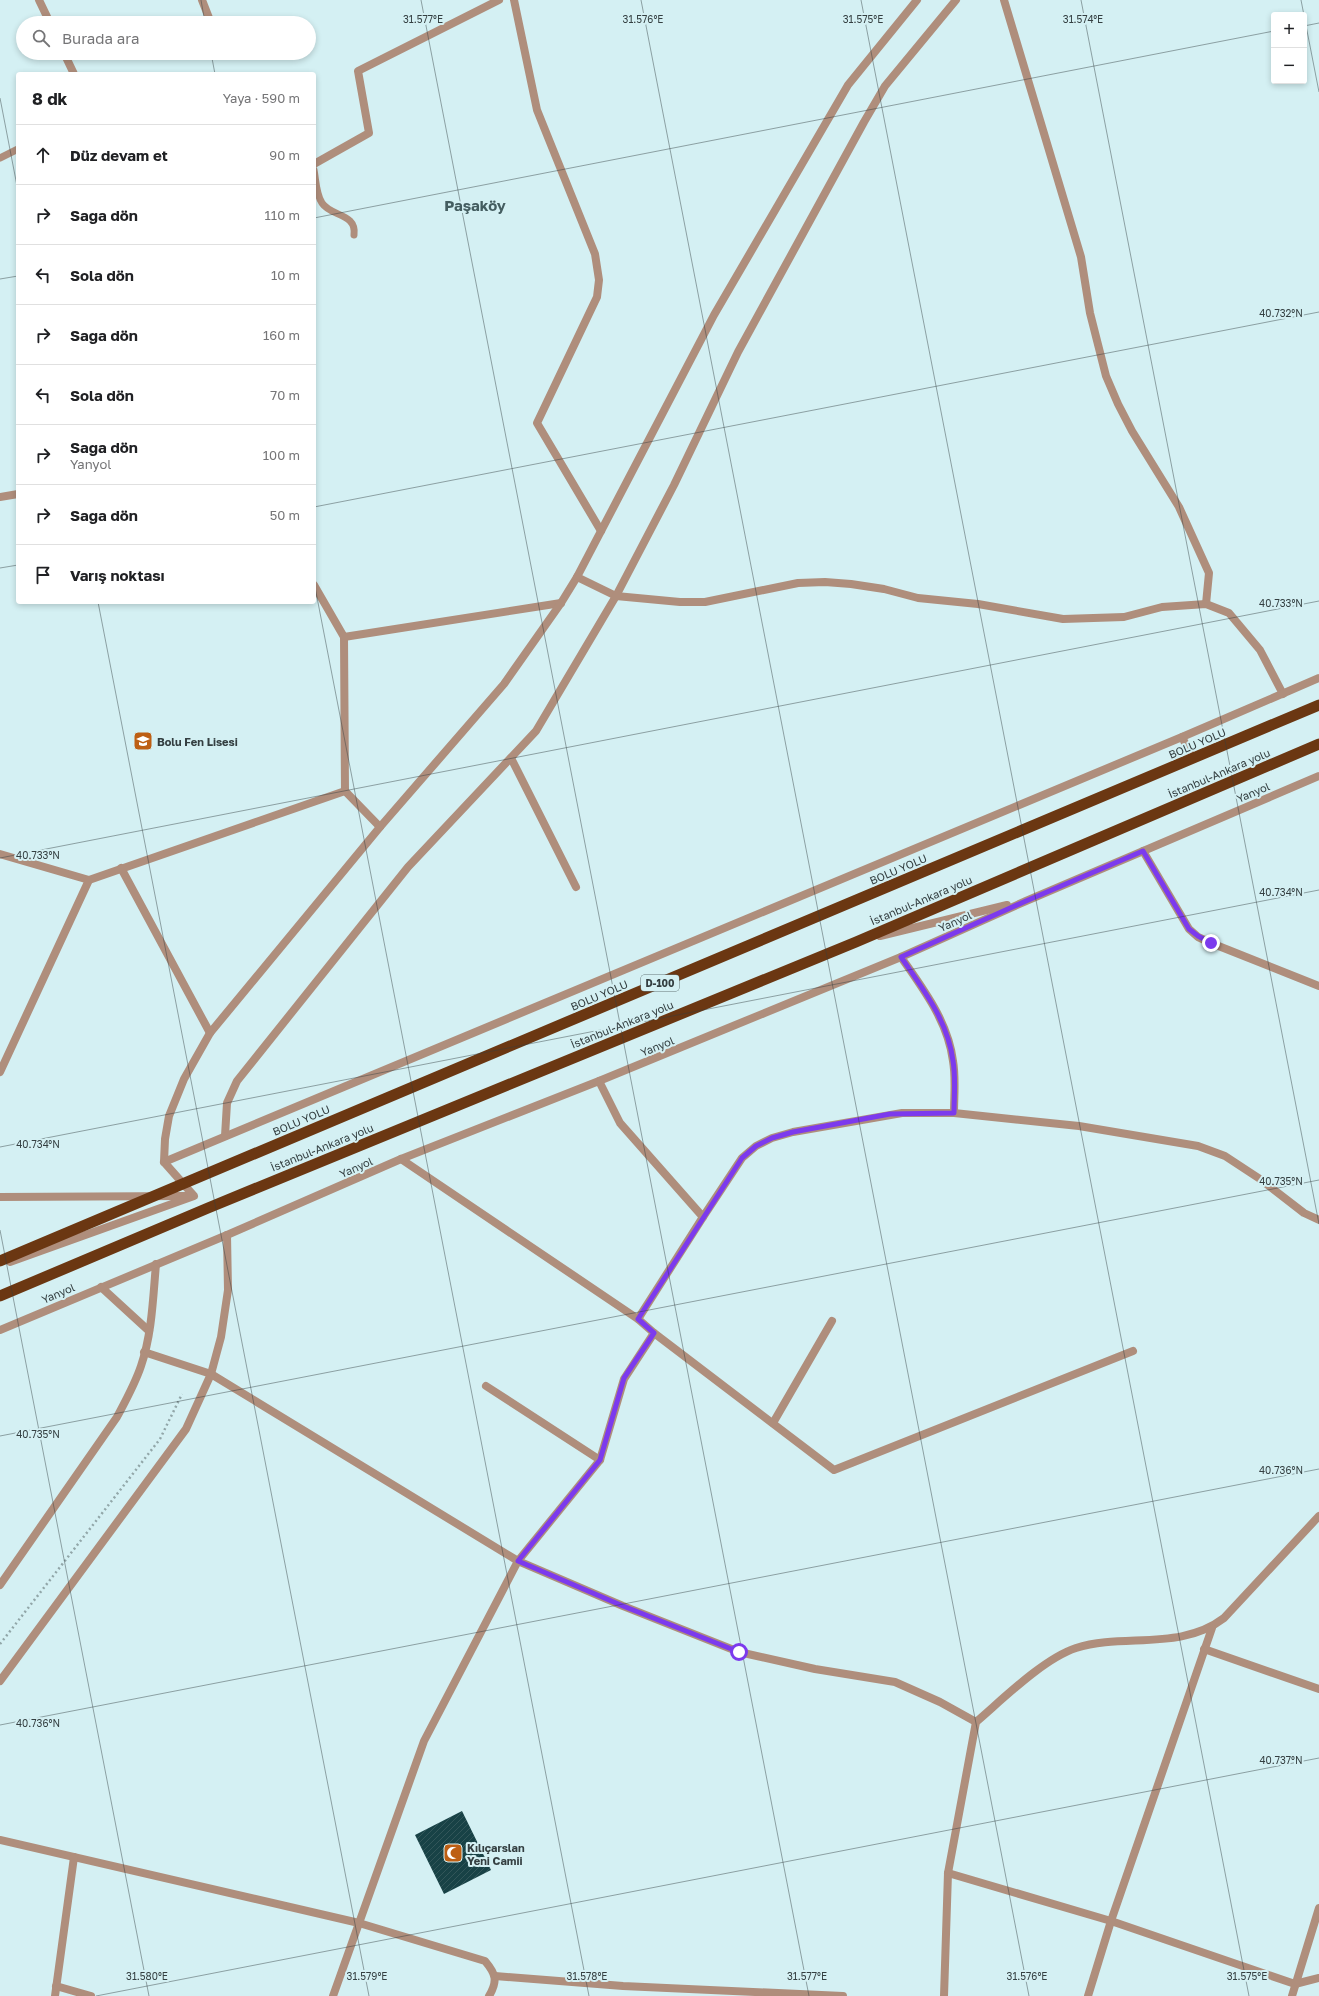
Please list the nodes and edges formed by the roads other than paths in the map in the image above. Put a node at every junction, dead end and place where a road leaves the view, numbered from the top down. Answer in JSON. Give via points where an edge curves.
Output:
{"nodes":[{"id":1,"x":39,"y":0,"type":"edge"},
{"id":2,"x":202,"y":0,"type":"edge"},
{"id":3,"x":499,"y":0,"type":"edge"},
{"id":4,"x":514,"y":0,"type":"edge"},
{"id":5,"x":917,"y":0,"type":"edge"},
{"id":6,"x":956,"y":0,"type":"edge"},
{"id":7,"x":1004,"y":0,"type":"edge"},
{"id":8,"x":47,"y":16,"type":"edge"},
{"id":9,"x":208,"y":16,"type":"edge"},
{"id":10,"x":67,"y":60,"type":"edge"},
{"id":11,"x":73,"y":72,"type":"edge"},
{"id":12,"x":16,"y":150,"type":"edge"},
{"id":13,"x":0,"y":158,"type":"edge"},
{"id":14,"x":316,"y":163,"type":"edge"},
{"id":15,"x":316,"y":178,"type":"edge"},
{"id":16,"x":354,"y":235,"type":"dead end"},
{"id":17,"x":16,"y":494,"type":"edge"},
{"id":18,"x":0,"y":497,"type":"edge"},
{"id":19,"x":601,"y":531,"type":"junction"},
{"id":20,"x":577,"y":577,"type":"junction"},
{"id":21,"x":316,"y":588,"type":"edge"},
{"id":22,"x":616,"y":596,"type":"junction"},
{"id":23,"x":561,"y":603,"type":"junction"},
{"id":24,"x":1206,"y":604,"type":"junction"},
{"id":25,"x":344,"y":637,"type":"junction"},
{"id":26,"x":1319,"y":678,"type":"edge"},
{"id":27,"x":1283,"y":694,"type":"junction"},
{"id":28,"x":1319,"y":705,"type":"edge"},
{"id":29,"x":1182,"y":737,"type":"junction"},
{"id":30,"x":1319,"y":744,"type":"edge"},
{"id":31,"x":511,"y":758,"type":"junction"},
{"id":32,"x":1193,"y":759,"type":"junction"},
{"id":33,"x":1319,"y":776,"type":"edge"},
{"id":34,"x":345,"y":791,"type":"junction"},
{"id":35,"x":380,"y":827,"type":"junction"},
{"id":36,"x":1143,"y":851,"type":"junction"},
{"id":37,"x":0,"y":854,"type":"edge"},
{"id":38,"x":121,"y":868,"type":"junction"},
{"id":39,"x":89,"y":880,"type":"junction"},
{"id":40,"x":576,"y":887,"type":"dead end"},
{"id":41,"x":1026,"y":901,"type":"junction"},
{"id":42,"x":856,"y":942,"type":"junction"},
{"id":43,"x":901,"y":957,"type":"junction"},
{"id":44,"x":1319,"y":986,"type":"edge"},
{"id":45,"x":210,"y":1033,"type":"junction"},
{"id":46,"x":0,"y":1072,"type":"edge"},
{"id":47,"x":599,"y":1081,"type":"junction"},
{"id":48,"x":954,"y":1113,"type":"junction"},
{"id":49,"x":225,"y":1136,"type":"junction"},
{"id":50,"x":401,"y":1160,"type":"junction"},
{"id":51,"x":164,"y":1162,"type":"junction"},
{"id":52,"x":194,"y":1196,"type":"junction"},
{"id":53,"x":0,"y":1197,"type":"edge"},
{"id":54,"x":703,"y":1217,"type":"junction"},
{"id":55,"x":1319,"y":1220,"type":"edge"},
{"id":56,"x":227,"y":1235,"type":"junction"},
{"id":57,"x":0,"y":1261,"type":"edge"},
{"id":58,"x":156,"y":1264,"type":"junction"},
{"id":59,"x":0,"y":1266,"type":"edge"},
{"id":60,"x":101,"y":1287,"type":"junction"},
{"id":61,"x":0,"y":1296,"type":"edge"},
{"id":62,"x":638,"y":1319,"type":"junction"},
{"id":63,"x":832,"y":1321,"type":"dead end"},
{"id":64,"x":0,"y":1330,"type":"edge"},
{"id":65,"x":149,"y":1331,"type":"junction"},
{"id":66,"x":654,"y":1333,"type":"junction"},
{"id":67,"x":1133,"y":1351,"type":"dead end"},
{"id":68,"x":144,"y":1352,"type":"junction"},
{"id":69,"x":211,"y":1374,"type":"junction"},
{"id":70,"x":486,"y":1386,"type":"dead end"},
{"id":71,"x":773,"y":1423,"type":"junction"},
{"id":72,"x":600,"y":1460,"type":"junction"},
{"id":73,"x":1319,"y":1516,"type":"edge"},
{"id":74,"x":518,"y":1561,"type":"junction"},
{"id":75,"x":0,"y":1585,"type":"edge"},
{"id":76,"x":1212,"y":1628,"type":"junction"},
{"id":77,"x":1204,"y":1649,"type":"junction"},
{"id":78,"x":0,"y":1681,"type":"edge"},
{"id":79,"x":1319,"y":1689,"type":"edge"},
{"id":80,"x":976,"y":1722,"type":"junction"},
{"id":81,"x":0,"y":1840,"type":"edge"},
{"id":82,"x":74,"y":1857,"type":"junction"},
{"id":83,"x":948,"y":1872,"type":"junction"},
{"id":84,"x":1319,"y":1908,"type":"edge"},
{"id":85,"x":1111,"y":1921,"type":"junction"},
{"id":86,"x":360,"y":1923,"type":"junction"},
{"id":87,"x":495,"y":1976,"type":"junction"},
{"id":88,"x":1319,"y":1978,"type":"edge"},
{"id":89,"x":1295,"y":1984,"type":"junction"},
{"id":90,"x":56,"y":1986,"type":"junction"},
{"id":91,"x":656,"y":1992,"type":"edge"},
{"id":92,"x":55,"y":1996,"type":"edge"},
{"id":93,"x":91,"y":1996,"type":"edge"},
{"id":94,"x":332,"y":1996,"type":"edge"},
{"id":95,"x":490,"y":1996,"type":"edge"},
{"id":96,"x":843,"y":1996,"type":"edge"},
{"id":97,"x":944,"y":1996,"type":"edge"},
{"id":98,"x":1088,"y":1996,"type":"edge"},
{"id":99,"x":1292,"y":1996,"type":"edge"}],
"edges":[{"from":1,"to":8,"type":"street"},
{"from":2,"to":9,"type":"street"},
{"from":3,"to":14,"type":"street","via":[[358,71],[369,133]]},
{"from":4,"to":19,"type":"street","via":[[537,110],[595,254],[599,280],[597,297],[537,423]]},
{"from":5,"to":19,"type":"street","via":[[848,85],[714,315]]},
{"from":6,"to":22,"type":"street","via":[[885,86],[864,122],[738,352],[674,485]]},
{"from":7,"to":24,"type":"street","via":[[1081,257],[1090,313],[1106,376],[1132,431],[1180,507],[1209,573]]},
{"from":10,"to":11,"type":"street"},
{"from":12,"to":13,"type":"lane"},
{"from":15,"to":16,"type":"lane","via":[[323,204],[352,221]]},
{"from":17,"to":18,"type":"street"},
{"from":19,"to":20,"type":"street"},
{"from":20,"to":22,"type":"street"},
{"from":20,"to":23,"type":"street"},
{"from":21,"to":25,"type":"street"},
{"from":22,"to":24,"type":"street","via":[[705,602],[798,583],[824,582],[852,584],[918,598],[978,604],[1063,619],[1124,616],[1162,607]]},
{"from":22,"to":31,"type":"street","via":[[536,731]]},
{"from":23,"to":25,"type":"street"},
{"from":23,"to":35,"type":"street","via":[[504,684]]},
{"from":24,"to":27,"type":"street","via":[[1229,613],[1234,618],[1260,650]]},
{"from":25,"to":34,"type":"street"},
{"from":26,"to":27,"type":"street"},
{"from":27,"to":29,"type":"street"},
{"from":28,"to":32,"type":"highway","name":"BOLU YOLU","number":"D-100"},
{"from":29,"to":32,"type":"street"},
{"from":29,"to":49,"type":"street"},
{"from":30,"to":42,"type":"highway","name":"İstanbul-Ankara yolu"},
{"from":31,"to":40,"type":"street"},
{"from":31,"to":49,"type":"street","via":[[408,867],[237,1081],[227,1103]]},
{"from":32,"to":57,"type":"highway","name":"BOLU YOLU","number":"D-100"},
{"from":33,"to":36,"type":"street","name":"Yanyol"},
{"from":34,"to":35,"type":"street"},
{"from":34,"to":38,"type":"street"},
{"from":35,"to":45,"type":"street"},
{"from":36,"to":41,"type":"street","name":"Yanyol"},
{"from":36,"to":44,"type":"street","via":[[1189,929],[1198,936]]},
{"from":37,"to":39,"type":"street"},
{"from":38,"to":39,"type":"street"},
{"from":38,"to":45,"type":"street"},
{"from":39,"to":46,"type":"street"},
{"from":41,"to":42,"type":"street"},
{"from":41,"to":43,"type":"street","name":"Yanyol"},
{"from":42,"to":61,"type":"highway","name":"İstanbul-Ankara yolu"},
{"from":43,"to":47,"type":"street","name":"Yanyol"},
{"from":43,"to":48,"type":"street","via":[[942,1021],[953,1059]]},
{"from":45,"to":51,"type":"street","via":[[184,1079],[169,1116]]},
{"from":47,"to":50,"type":"street","name":"Yanyol"},
{"from":47,"to":54,"type":"street","via":[[620,1123]]},
{"from":48,"to":54,"type":"street","via":[[890,1114],[772,1138],[756,1146],[742,1158]]},
{"from":48,"to":55,"type":"street","via":[[1079,1126],[1212,1150],[1260,1179],[1304,1213]]},
{"from":49,"to":51,"type":"street"},
{"from":50,"to":56,"type":"street","name":"Yanyol"},
{"from":50,"to":62,"type":"street"},
{"from":51,"to":52,"type":"street"},
{"from":52,"to":53,"type":"street"},
{"from":52,"to":59,"type":"street"},
{"from":54,"to":62,"type":"street"},
{"from":56,"to":58,"type":"street","name":"Yanyol"},
{"from":56,"to":69,"type":"street","via":[[228,1290],[221,1337]]},
{"from":58,"to":60,"type":"street","name":"Yanyol"},
{"from":58,"to":65,"type":"street"},
{"from":60,"to":64,"type":"street","name":"Yanyol"},
{"from":60,"to":65,"type":"street"},
{"from":62,"to":66,"type":"street"},
{"from":63,"to":71,"type":"street"},
{"from":65,"to":68,"type":"street"},
{"from":66,"to":71,"type":"street"},
{"from":66,"to":72,"type":"street","via":[[624,1378]]},
{"from":67,"to":71,"type":"street","via":[[834,1470]]},
{"from":68,"to":69,"type":"street"},
{"from":68,"to":75,"type":"street","via":[[132,1390],[117,1417]]},
{"from":69,"to":74,"type":"street"},
{"from":69,"to":78,"type":"street","via":[[186,1429]]},
{"from":70,"to":72,"type":"street"},
{"from":72,"to":74,"type":"street"},
{"from":73,"to":76,"type":"street"},
{"from":74,"to":80,"type":"street","via":[[739,1652],[815,1669],[895,1682]]},
{"from":74,"to":86,"type":"street","via":[[424,1741]]},
{"from":76,"to":77,"type":"street"},
{"from":76,"to":80,"type":"street","via":[[1159,1640],[1100,1643],[1054,1657]]},
{"from":77,"to":79,"type":"street"},
{"from":77,"to":85,"type":"street"},
{"from":80,"to":83,"type":"street"},
{"from":81,"to":82,"type":"street"},
{"from":82,"to":86,"type":"street"},
{"from":82,"to":90,"type":"street"},
{"from":83,"to":85,"type":"street"},
{"from":83,"to":97,"type":"street"},
{"from":84,"to":89,"type":"street"},
{"from":85,"to":89,"type":"street"},
{"from":85,"to":98,"type":"street"},
{"from":86,"to":87,"type":"street","via":[[485,1961]]},
{"from":86,"to":94,"type":"street"},
{"from":87,"to":91,"type":"street"},
{"from":87,"to":95,"type":"street","via":[[495,1985]]},
{"from":88,"to":89,"type":"street"},
{"from":89,"to":99,"type":"street"},
{"from":90,"to":92,"type":"street"},
{"from":90,"to":93,"type":"street"},
{"from":91,"to":96,"type":"street"}]}
